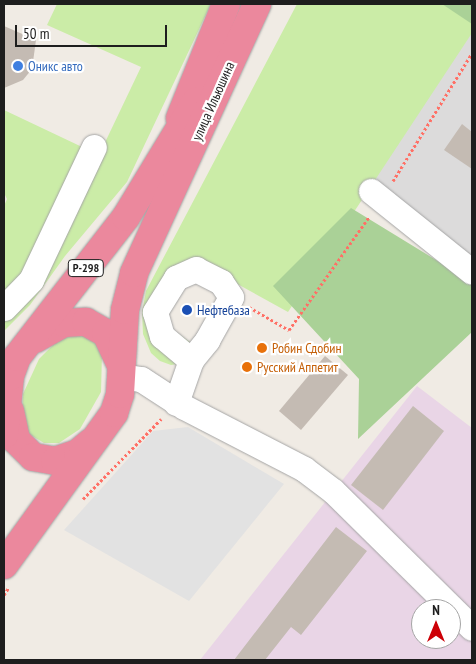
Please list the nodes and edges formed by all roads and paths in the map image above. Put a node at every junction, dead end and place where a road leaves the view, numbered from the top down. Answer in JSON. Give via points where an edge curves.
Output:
{"nodes":[{"id":1,"x":226,"y":4,"type":"edge"},
{"id":2,"x":245,"y":4,"type":"edge"},
{"id":3,"x":257,"y":4,"type":"edge"},
{"id":4,"x":272,"y":4,"type":"edge"},
{"id":5,"x":94,"y":147,"type":"dead end"},
{"id":6,"x":177,"y":155,"type":"junction"},
{"id":7,"x":158,"y":191,"type":"junction"},
{"id":8,"x":371,"y":191,"type":"dead end"},
{"id":9,"x":472,"y":272,"type":"edge"},
{"id":10,"x":4,"y":308,"type":"edge"},
{"id":11,"x":191,"y":360,"type":"dead end"},
{"id":12,"x":12,"y":367,"type":"edge"},
{"id":13,"x":121,"y":373,"type":"junction"},
{"id":14,"x":176,"y":403,"type":"junction"},
{"id":15,"x":4,"y":434,"type":"edge"},
{"id":16,"x":100,"y":436,"type":"junction"},
{"id":17,"x":76,"y":506,"type":"dead end"},
{"id":18,"x":8,"y":573,"type":"edge"},
{"id":19,"x":4,"y":595,"type":"edge"},
{"id":20,"x":472,"y":628,"type":"edge"}],
"edges":[{"from":1,"to":6,"type":"highway"},
{"from":2,"to":6,"type":"highway","name":"улица Ильюшина","number":"Р-298"},
{"from":3,"to":6,"type":"highway","name":"улица Ильюшина","number":"Р-298"},
{"from":4,"to":6,"type":"highway","number":"Р-298"},
{"from":5,"to":10,"type":"street","via":[[31,280]]},
{"from":6,"to":7,"type":"highway","name":"улица Ильюшина","number":"Р-298"},
{"from":7,"to":12,"type":"highway","number":"Р-298","via":[[126,217]]},
{"from":7,"to":13,"type":"highway","number":"Р-298","via":[[128,295]]},
{"from":8,"to":9,"type":"street"},
{"from":11,"to":14,"type":"street"},
{"from":12,"to":13,"type":"highway","number":"Р-298","via":[[54,327],[72,321],[86,322],[106,333],[114,344]]},
{"from":12,"to":15,"type":"highway"},
{"from":12,"to":16,"type":"highway","number":"Р-298","via":[[12,432],[33,458],[55,461],[66,458]]},
{"from":13,"to":14,"type":"street","via":[[141,380]]},
{"from":13,"to":16,"type":"highway","number":"Р-298","via":[[114,413]]},
{"from":14,"to":17,"type":"path"},
{"from":14,"to":20,"type":"street","via":[[304,469],[333,491]]},
{"from":16,"to":18,"type":"highway","number":"Р-298"},
{"from":18,"to":19,"type":"path"}]}
